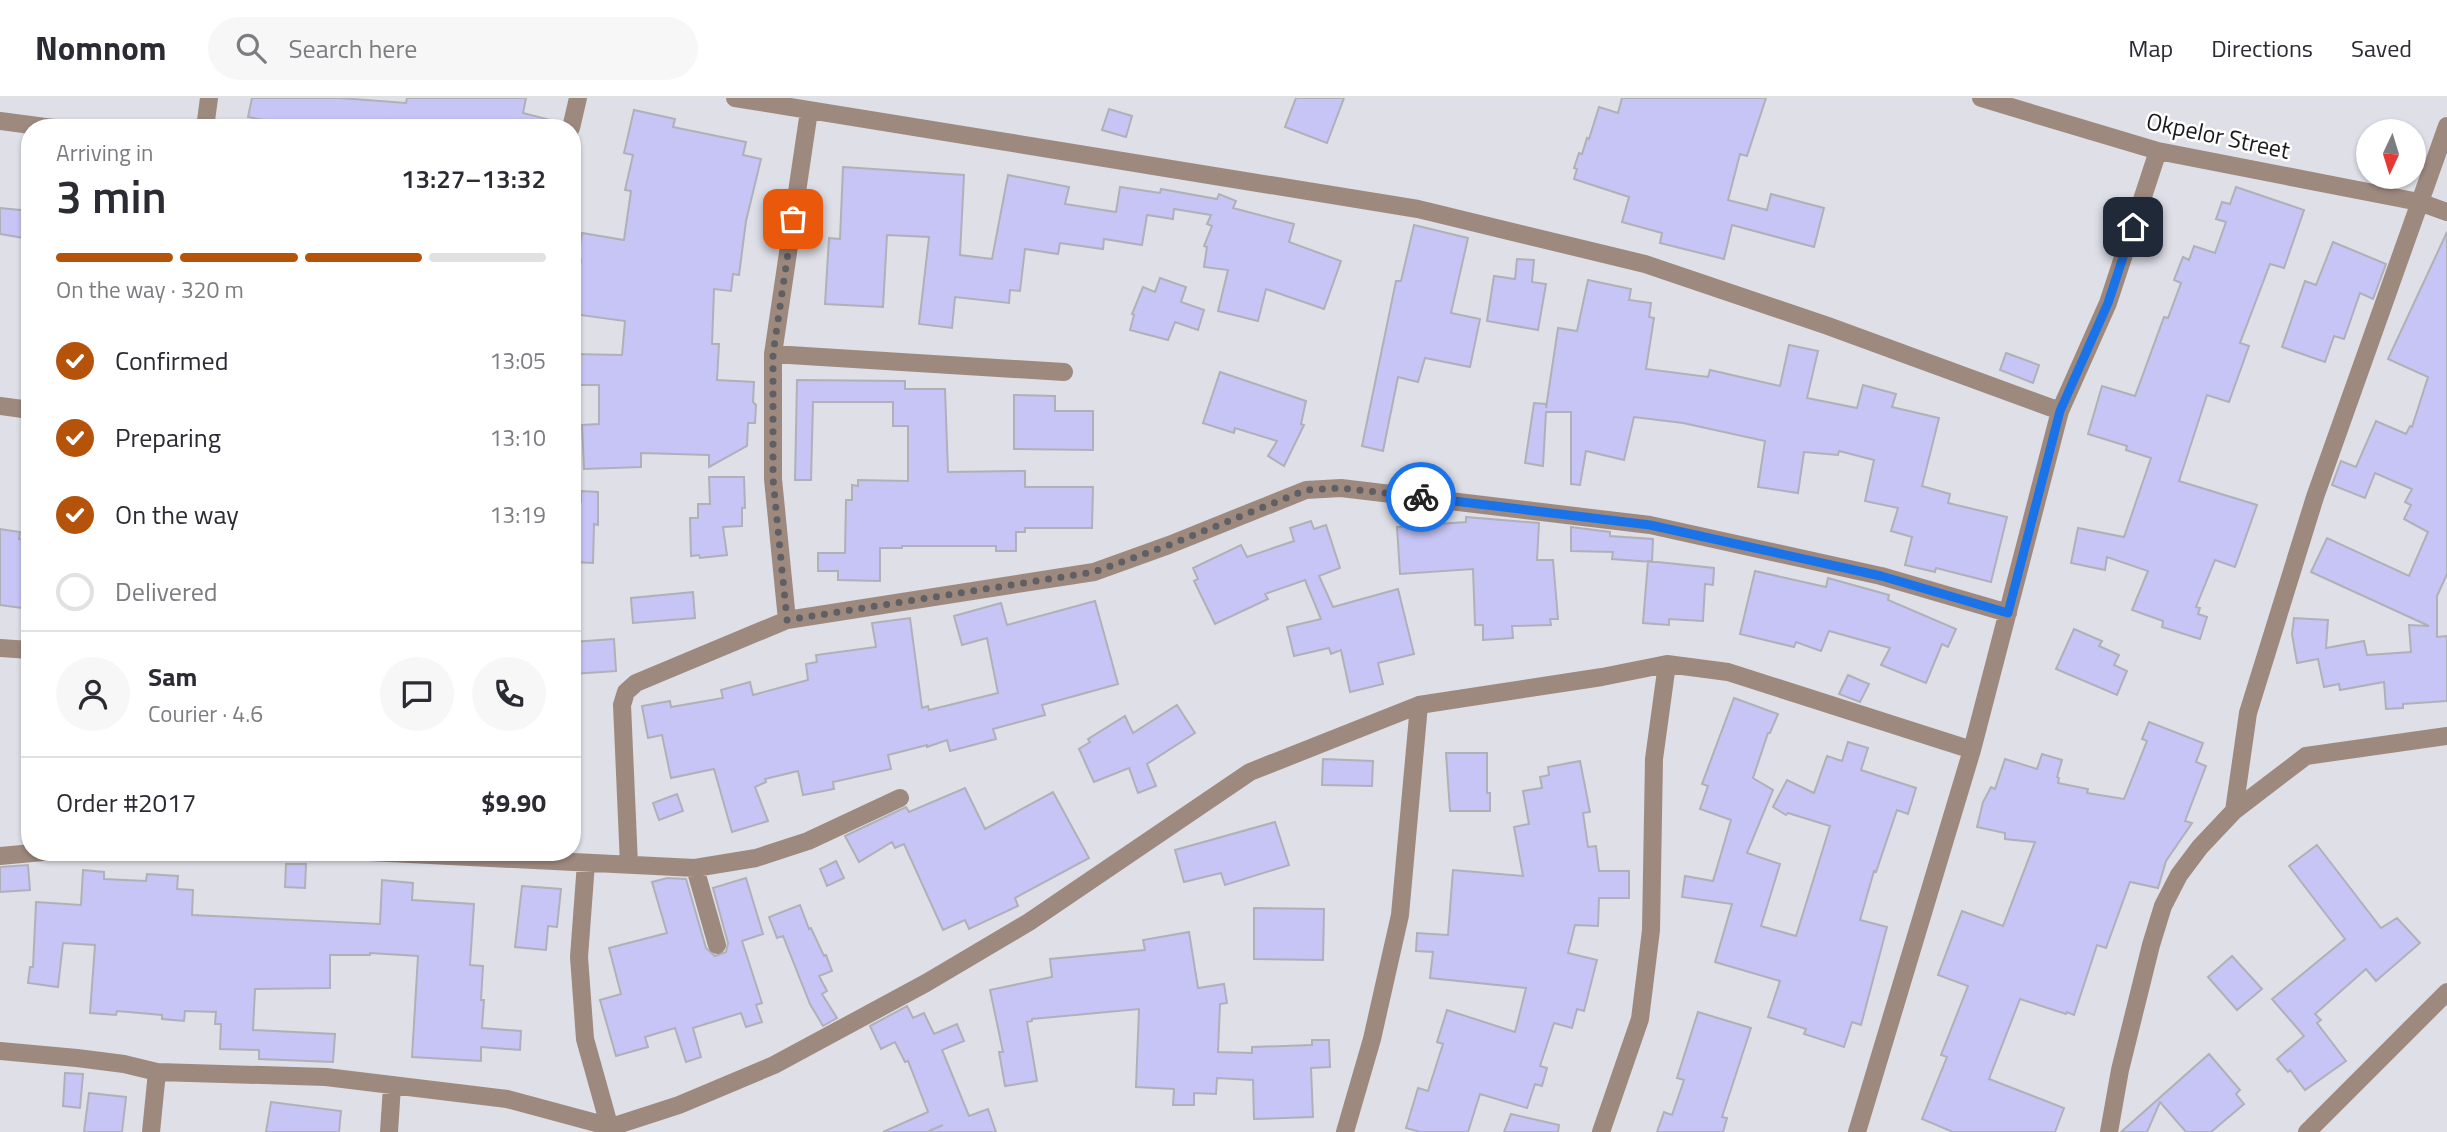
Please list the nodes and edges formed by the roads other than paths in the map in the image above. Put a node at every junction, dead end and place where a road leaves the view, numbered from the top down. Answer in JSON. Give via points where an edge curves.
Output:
{"nodes":[{"id":1,"x":209,"y":98,"type":"edge"},
{"id":2,"x":578,"y":98,"type":"edge"},
{"id":3,"x":734,"y":98,"type":"edge"},
{"id":4,"x":1981,"y":98,"type":"edge"},
{"id":5,"x":809,"y":111,"type":"junction"},
{"id":6,"x":206,"y":119,"type":"edge"},
{"id":7,"x":573,"y":119,"type":"edge"},
{"id":8,"x":0,"y":121,"type":"edge"},
{"id":9,"x":21,"y":124,"type":"edge"},
{"id":10,"x":2447,"y":126,"type":"edge"},
{"id":11,"x":2158,"y":151,"type":"junction"},
{"id":12,"x":2418,"y":202,"type":"junction"},
{"id":13,"x":2447,"y":212,"type":"edge"},
{"id":14,"x":773,"y":354,"type":"junction"},
{"id":15,"x":1064,"y":372,"type":"dead end"},
{"id":16,"x":0,"y":406,"type":"edge"},
{"id":17,"x":21,"y":409,"type":"edge"},
{"id":18,"x":2060,"y":411,"type":"junction"},
{"id":19,"x":2008,"y":613,"type":"junction"},
{"id":20,"x":787,"y":620,"type":"junction"},
{"id":21,"x":0,"y":648,"type":"edge"},
{"id":22,"x":21,"y":649,"type":"edge"},
{"id":23,"x":1667,"y":664,"type":"junction"},
{"id":24,"x":1419,"y":705,"type":"junction"},
{"id":25,"x":2447,"y":736,"type":"edge"},
{"id":26,"x":1972,"y":750,"type":"junction"},
{"id":27,"x":900,"y":798,"type":"dead end"},
{"id":28,"x":2234,"y":811,"type":"junction"},
{"id":29,"x":21,"y":854,"type":"edge"},
{"id":30,"x":0,"y":856,"type":"edge"},
{"id":31,"x":547,"y":861,"type":"edge"},
{"id":32,"x":586,"y":863,"type":"junction"},
{"id":33,"x":629,"y":864,"type":"junction"},
{"id":34,"x":695,"y":868,"type":"junction"},
{"id":35,"x":717,"y":945,"type":"dead end"},
{"id":36,"x":2447,"y":992,"type":"edge"},
{"id":37,"x":0,"y":1051,"type":"edge"},
{"id":38,"x":157,"y":1072,"type":"junction"},
{"id":39,"x":392,"y":1086,"type":"junction"},
{"id":40,"x":611,"y":1130,"type":"edge"},
{"id":41,"x":151,"y":1132,"type":"edge"},
{"id":42,"x":389,"y":1132,"type":"edge"},
{"id":43,"x":1345,"y":1132,"type":"edge"},
{"id":44,"x":1601,"y":1132,"type":"edge"},
{"id":45,"x":1857,"y":1132,"type":"edge"},
{"id":46,"x":2109,"y":1132,"type":"edge"},
{"id":47,"x":2306,"y":1132,"type":"edge"}],
"edges":[{"from":1,"to":6,"type":"street"},
{"from":2,"to":7,"type":"street"},
{"from":3,"to":5,"type":"street"},
{"from":4,"to":11,"type":"street","name":"Okpelor Street"},
{"from":5,"to":14,"type":"street"},
{"from":5,"to":18,"type":"street","via":[[1431,212],[1645,264]]},
{"from":8,"to":9,"type":"street"},
{"from":10,"to":12,"type":"street"},
{"from":11,"to":12,"type":"street","name":"Okpelor Street"},
{"from":11,"to":18,"type":"street","via":[[2108,303]]},
{"from":12,"to":13,"type":"street","name":"Okpelor Street"},
{"from":12,"to":28,"type":"street","via":[[2315,497],[2252,699]]},
{"from":14,"to":15,"type":"street"},
{"from":14,"to":20,"type":"street","via":[[773,479]]},
{"from":16,"to":17,"type":"street"},
{"from":18,"to":19,"type":"street"},
{"from":19,"to":20,"type":"street","via":[[1881,576],[1650,525],[1341,488],[1306,490],[1094,572]]},
{"from":19,"to":26,"type":"street"},
{"from":20,"to":33,"type":"street","via":[[626,691],[622,705]]},
{"from":21,"to":22,"type":"street"},
{"from":23,"to":24,"type":"street"},
{"from":23,"to":26,"type":"street","via":[[1728,672]]},
{"from":23,"to":44,"type":"street","via":[[1654,759],[1651,930],[1640,1019]]},
{"from":24,"to":40,"type":"street","via":[[1250,772],[1029,922],[926,983],[775,1065]]},
{"from":24,"to":43,"type":"street","via":[[1400,915]]},
{"from":25,"to":28,"type":"street","via":[[2306,756]]},
{"from":26,"to":45,"type":"street"},
{"from":27,"to":34,"type":"street","via":[[808,841],[756,858]]},
{"from":28,"to":46,"type":"street","via":[[2179,875],[2163,906],[2126,1045]]},
{"from":29,"to":30,"type":"street"},
{"from":31,"to":32,"type":"street"},
{"from":32,"to":33,"type":"street"},
{"from":32,"to":40,"type":"street","via":[[579,957],[585,1039]]},
{"from":33,"to":34,"type":"street"},
{"from":34,"to":35,"type":"street"},
{"from":36,"to":47,"type":"street"},
{"from":37,"to":38,"type":"street","via":[[89,1059]]},
{"from":38,"to":39,"type":"street","via":[[326,1077]]},
{"from":38,"to":41,"type":"street"},
{"from":39,"to":40,"type":"street","via":[[507,1099]]},
{"from":39,"to":42,"type":"street"}]}
